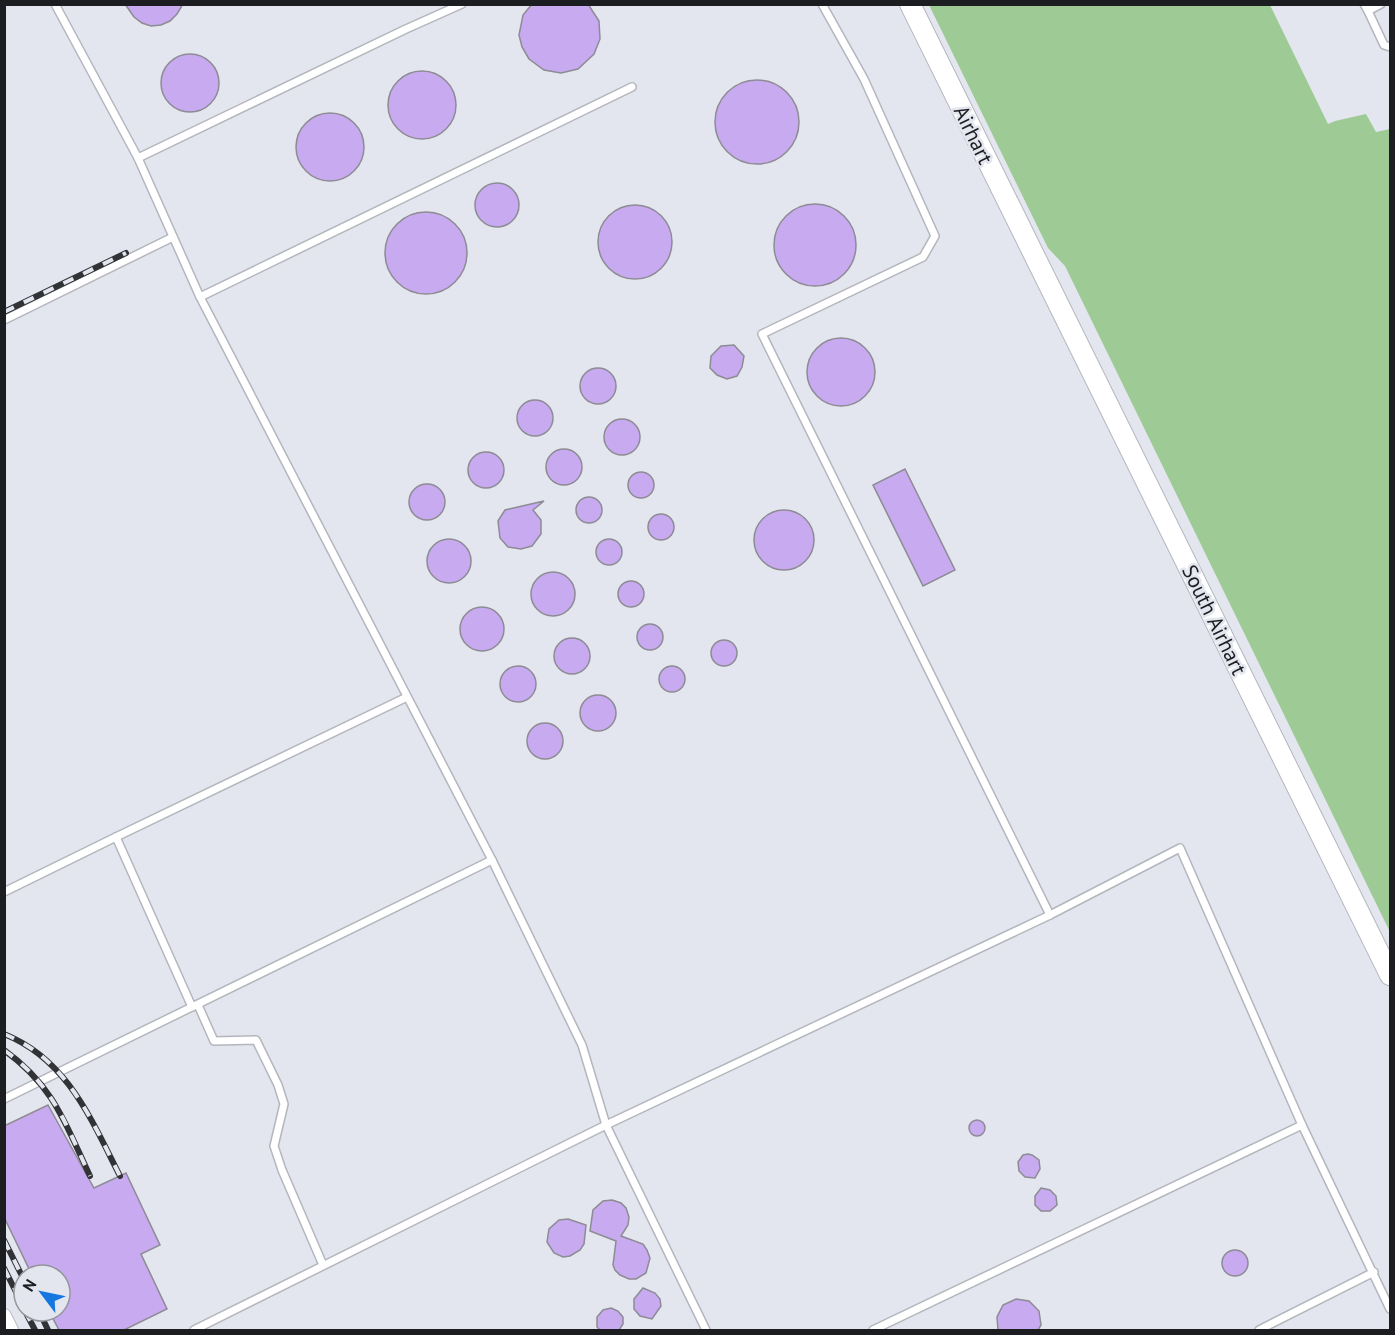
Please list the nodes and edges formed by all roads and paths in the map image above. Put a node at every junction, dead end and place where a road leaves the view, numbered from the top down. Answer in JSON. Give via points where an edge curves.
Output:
{"nodes":[{"id":1,"x":55,"y":4,"type":"edge"},
{"id":2,"x":462,"y":4,"type":"edge"},
{"id":3,"x":822,"y":4,"type":"edge"},
{"id":4,"x":910,"y":4,"type":"edge"},
{"id":5,"x":1382,"y":4,"type":"edge"},
{"id":6,"x":1366,"y":8,"type":"edge"},
{"id":7,"x":1390,"y":47,"type":"edge"},
{"id":8,"x":632,"y":87,"type":"dead end"},
{"id":9,"x":138,"y":158,"type":"junction"},
{"id":10,"x":173,"y":237,"type":"junction"},
{"id":11,"x":1037,"y":265,"type":"joint"},
{"id":12,"x":200,"y":297,"type":"junction"},
{"id":13,"x":4,"y":320,"type":"edge"},
{"id":14,"x":407,"y":697,"type":"junction"},
{"id":15,"x":116,"y":837,"type":"junction"},
{"id":16,"x":492,"y":860,"type":"junction"},
{"id":17,"x":4,"y":892,"type":"edge"},
{"id":18,"x":1050,"y":915,"type":"junction"},
{"id":19,"x":1390,"y":975,"type":"edge"},
{"id":20,"x":195,"y":1006,"type":"junction"},
{"id":21,"x":4,"y":1099,"type":"edge"},
{"id":22,"x":606,"y":1125,"type":"junction"},
{"id":23,"x":1302,"y":1125,"type":"junction"},
{"id":24,"x":323,"y":1265,"type":"junction"},
{"id":25,"x":1374,"y":1272,"type":"junction"},
{"id":26,"x":1390,"y":1309,"type":"edge"},
{"id":27,"x":4,"y":1316,"type":"edge"},
{"id":28,"x":11,"y":1330,"type":"edge"},
{"id":29,"x":194,"y":1330,"type":"edge"},
{"id":30,"x":706,"y":1330,"type":"edge"},
{"id":31,"x":873,"y":1330,"type":"edge"},
{"id":32,"x":1259,"y":1330,"type":"edge"}],
"edges":[{"from":1,"to":9,"type":"lane"},
{"from":2,"to":9,"type":"lane"},
{"from":3,"to":18,"type":"lane","via":[[864,79],[935,236],[923,257],[762,334]]},
{"from":4,"to":11,"type":"street","name":"Airhart"},
{"from":5,"to":6,"type":"lane"},
{"from":6,"to":7,"type":"lane","via":[[1384,45]]},
{"from":8,"to":12,"type":"lane"},
{"from":9,"to":10,"type":"lane"},
{"from":10,"to":12,"type":"lane"},
{"from":10,"to":13,"type":"lane"},
{"from":11,"to":19,"type":"street","name":"South Airhart"},
{"from":12,"to":14,"type":"lane"},
{"from":14,"to":15,"type":"lane"},
{"from":14,"to":16,"type":"lane"},
{"from":15,"to":17,"type":"lane"},
{"from":15,"to":20,"type":"lane"},
{"from":16,"to":20,"type":"lane"},
{"from":16,"to":22,"type":"lane","via":[[582,1045]]},
{"from":18,"to":22,"type":"lane"},
{"from":18,"to":23,"type":"lane","via":[[1180,848]]},
{"from":20,"to":21,"type":"lane"},
{"from":20,"to":24,"type":"lane","via":[[214,1041],[256,1040],[264,1054],[284,1104],[274,1146]]},
{"from":22,"to":24,"type":"lane"},
{"from":22,"to":30,"type":"lane"},
{"from":23,"to":25,"type":"lane"},
{"from":23,"to":31,"type":"lane"},
{"from":24,"to":29,"type":"lane"},
{"from":25,"to":26,"type":"lane"},
{"from":25,"to":32,"type":"lane"},
{"from":27,"to":28,"type":"street"}]}
